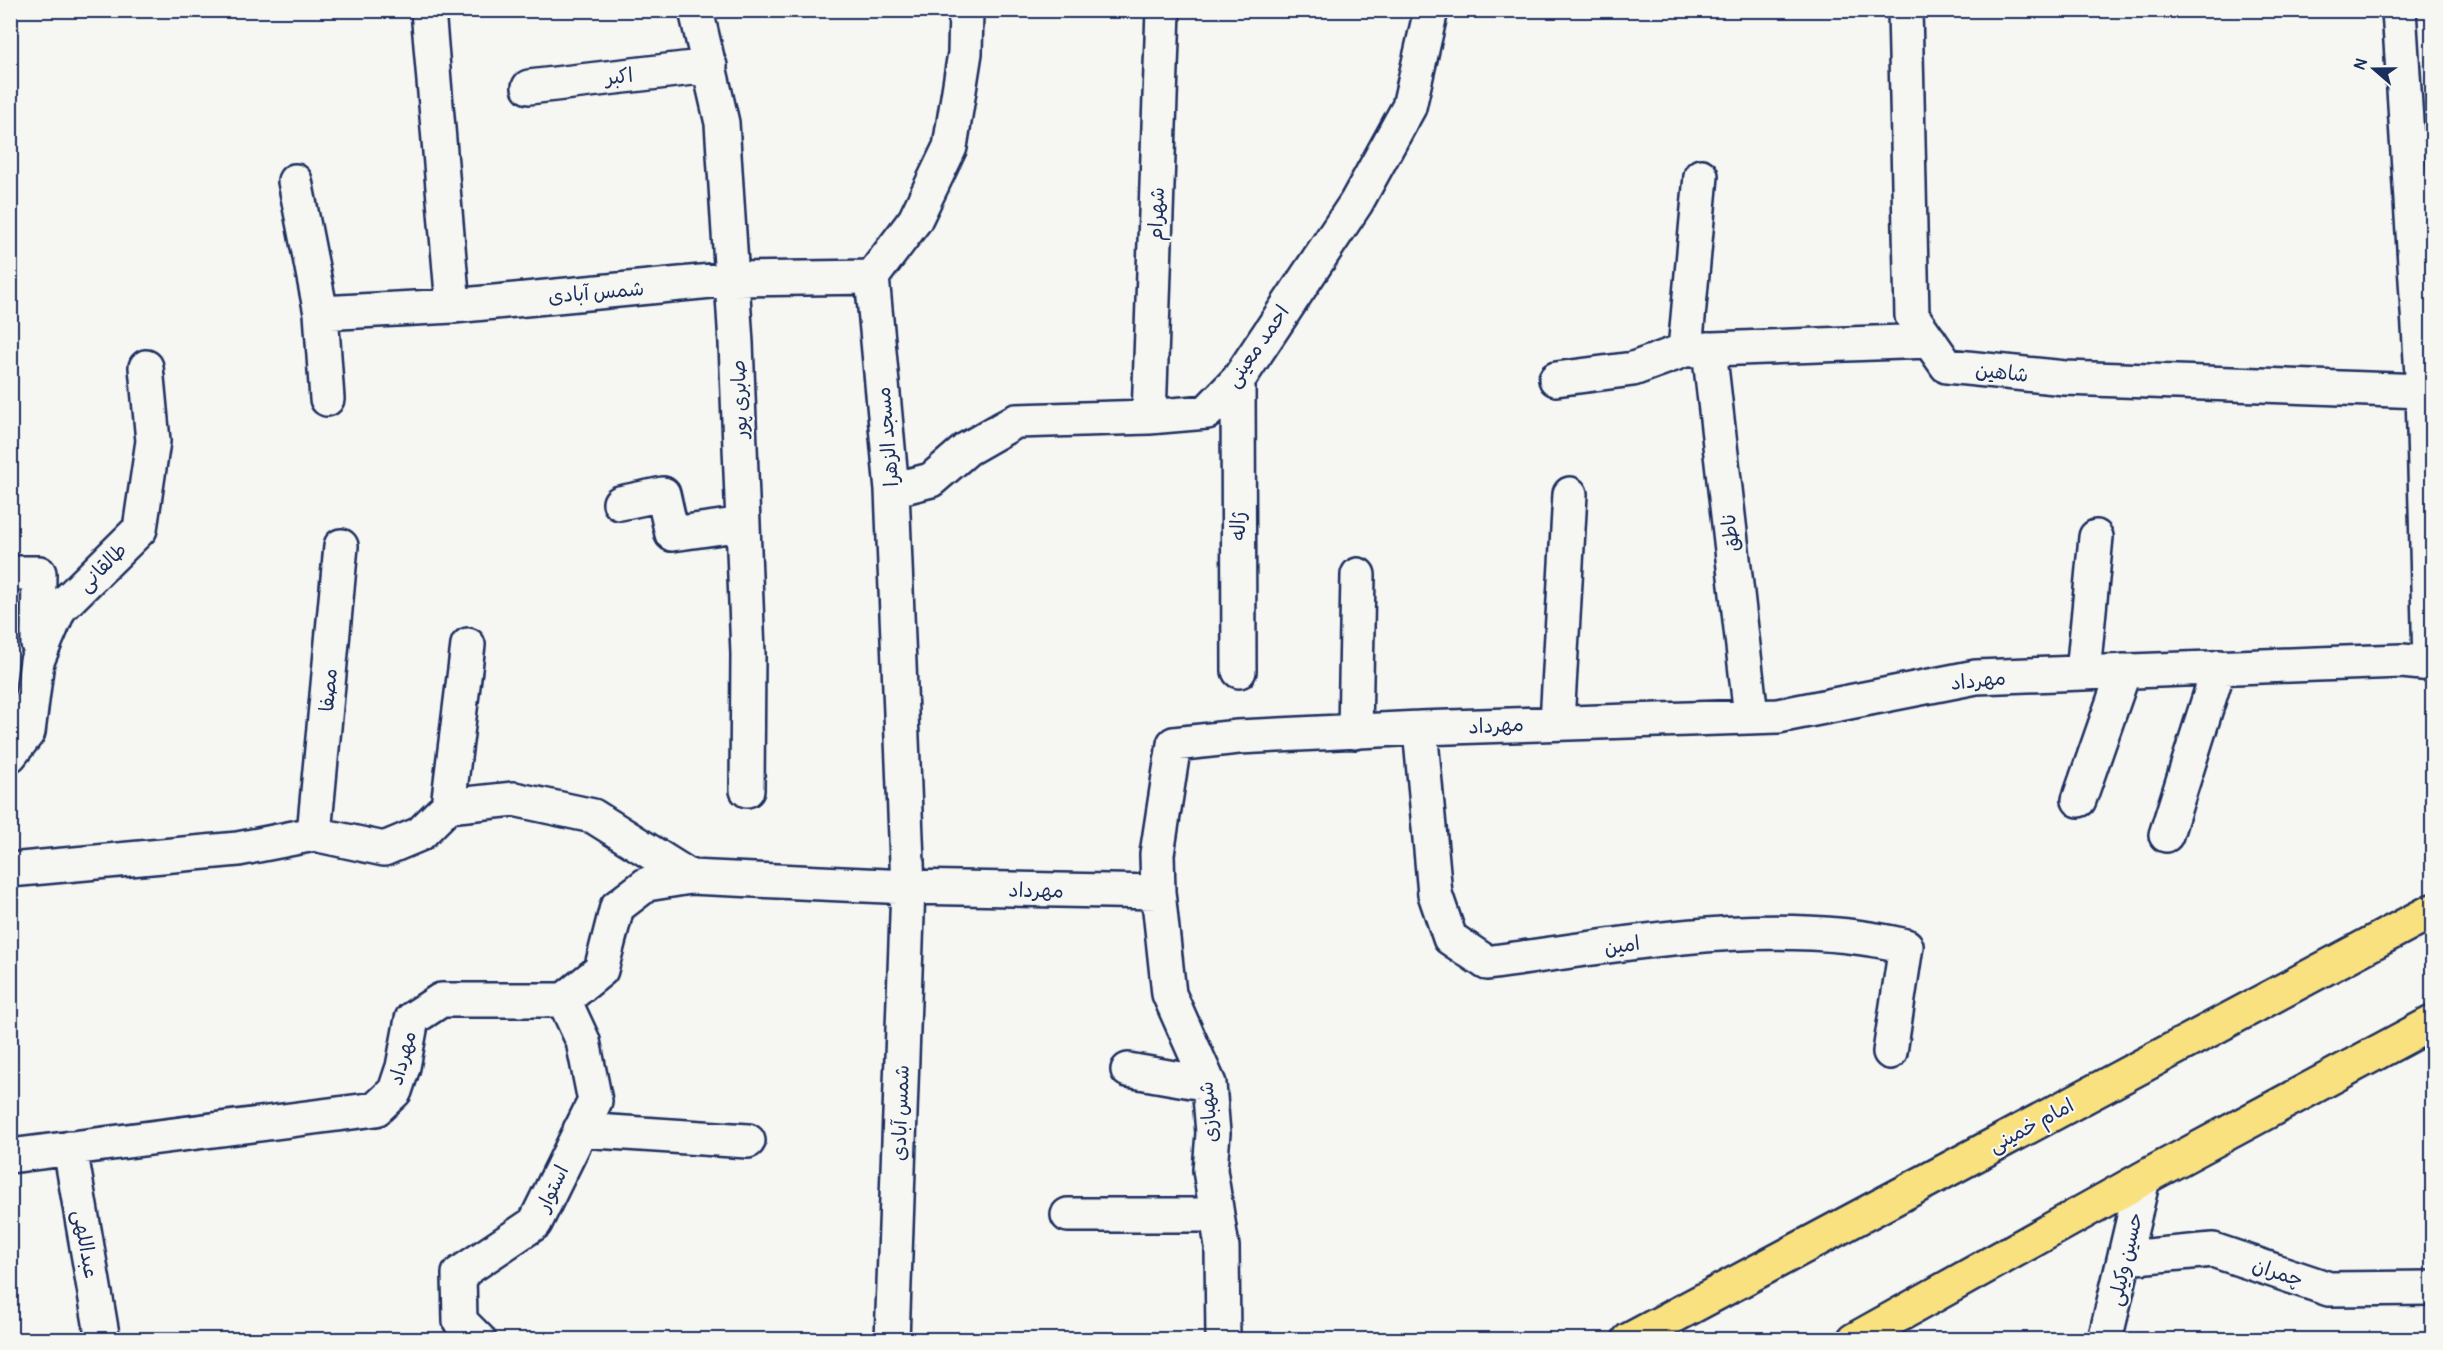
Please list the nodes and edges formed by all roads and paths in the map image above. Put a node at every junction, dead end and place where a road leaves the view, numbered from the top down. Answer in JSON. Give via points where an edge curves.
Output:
{"nodes":[{"id":1,"x":428,"y":10,"type":"edge"},
{"id":2,"x":696,"y":10,"type":"edge"},
{"id":3,"x":966,"y":10,"type":"edge"},
{"id":4,"x":1163,"y":10,"type":"edge"},
{"id":5,"x":1431,"y":10,"type":"edge"},
{"id":6,"x":1905,"y":10,"type":"edge"},
{"id":7,"x":2399,"y":10,"type":"edge"},
{"id":8,"x":710,"y":66,"type":"junction"},
{"id":9,"x":529,"y":87,"type":"dead end"},
{"id":10,"x":1701,"y":176,"type":"dead end"},
{"id":11,"x":295,"y":181,"type":"dead end"},
{"id":12,"x":872,"y":277,"type":"junction"},
{"id":13,"x":732,"y":279,"type":"junction"},
{"id":14,"x":453,"y":306,"type":"junction"},
{"id":15,"x":321,"y":313,"type":"junction"},
{"id":16,"x":1930,"y":342,"type":"junction"},
{"id":17,"x":1697,"y":349,"type":"junction"},
{"id":18,"x":146,"y":367,"type":"dead end"},
{"id":19,"x":1556,"y":379,"type":"dead end"},
{"id":20,"x":1238,"y":380,"type":"junction"},
{"id":21,"x":2423,"y":391,"type":"junction"},
{"id":22,"x":327,"y":399,"type":"dead end"},
{"id":23,"x":1149,"y":417,"type":"junction"},
{"id":24,"x":892,"y":490,"type":"junction"},
{"id":25,"x":1569,"y":494,"type":"dead end"},
{"id":26,"x":620,"y":503,"type":"dead end"},
{"id":27,"x":743,"y":524,"type":"junction"},
{"id":28,"x":2096,"y":537,"type":"dead end"},
{"id":29,"x":341,"y":546,"type":"dead end"},
{"id":30,"x":10,"y":573,"type":"edge"},
{"id":31,"x":1358,"y":575,"type":"dead end"},
{"id":32,"x":468,"y":645,"type":"dead end"},
{"id":33,"x":38,"y":662,"type":"junction"},
{"id":34,"x":2431,"y":664,"type":"edge"},
{"id":35,"x":2219,"y":667,"type":"junction"},
{"id":36,"x":1239,"y":671,"type":"dead end"},
{"id":37,"x":2124,"y":671,"type":"junction"},
{"id":38,"x":2083,"y":673,"type":"junction"},
{"id":39,"x":1751,"y":717,"type":"junction"},
{"id":40,"x":1557,"y":722,"type":"junction"},
{"id":41,"x":1420,"y":728,"type":"junction"},
{"id":42,"x":1355,"y":732,"type":"junction"},
{"id":43,"x":10,"y":755,"type":"edge"},
{"id":44,"x":747,"y":790,"type":"dead end"},
{"id":45,"x":2079,"y":800,"type":"dead end"},
{"id":46,"x":448,"y":806,"type":"junction"},
{"id":47,"x":314,"y":834,"type":"junction"},
{"id":48,"x":2166,"y":835,"type":"dead end"},
{"id":49,"x":10,"y":870,"type":"edge"},
{"id":50,"x":690,"y":877,"type":"junction"},
{"id":51,"x":908,"y":887,"type":"junction"},
{"id":52,"x":1158,"y":892,"type":"junction"},
{"id":53,"x":2433,"y":911,"type":"edge"},
{"id":54,"x":564,"y":1000,"type":"junction"},
{"id":55,"x":2433,"y":1023,"type":"edge"},
{"id":56,"x":1890,"y":1052,"type":"dead end"},
{"id":57,"x":1128,"y":1070,"type":"dead end"},
{"id":58,"x":1209,"y":1084,"type":"junction"},
{"id":59,"x":580,"y":1130,"type":"junction"},
{"id":60,"x":748,"y":1142,"type":"dead end"},
{"id":61,"x":70,"y":1148,"type":"junction"},
{"id":62,"x":10,"y":1156,"type":"edge"},
{"id":63,"x":2144,"y":1179,"type":"junction"},
{"id":64,"x":1068,"y":1215,"type":"dead end"},
{"id":65,"x":1217,"y":1215,"type":"junction"},
{"id":66,"x":2125,"y":1258,"type":"junction"},
{"id":67,"x":2433,"y":1288,"type":"edge"},
{"id":68,"x":102,"y":1340,"type":"edge"},
{"id":69,"x":478,"y":1340,"type":"edge"},
{"id":70,"x":892,"y":1340,"type":"edge"},
{"id":71,"x":1223,"y":1340,"type":"edge"},
{"id":72,"x":1629,"y":1340,"type":"edge"},
{"id":73,"x":1854,"y":1340,"type":"edge"},
{"id":74,"x":2106,"y":1340,"type":"edge"}],
"edges":[{"from":1,"to":14,"type":"street"},
{"from":2,"to":8,"type":"street","name":"صابری پور"},
{"from":3,"to":12,"type":"street","via":[[965,53],[950,147],[915,219]]},
{"from":4,"to":23,"type":"street","name":"شهرام"},
{"from":5,"to":20,"type":"street","name":"احمد معینی","via":[[1409,107],[1356,203]]},
{"from":6,"to":16,"type":"street","name":"شاهین","via":[[1912,316]]},
{"from":7,"to":21,"type":"street"},
{"from":8,"to":9,"type":"street","name":"اکبر"},
{"from":8,"to":13,"type":"street","name":"صابری پور","via":[[722,123]]},
{"from":10,"to":17,"type":"street","name":"ناطق"},
{"from":11,"to":15,"type":"street"},
{"from":12,"to":13,"type":"street","name":"شمس آبادی"},
{"from":12,"to":24,"type":"street","name":"مسجد الزهرا"},
{"from":13,"to":14,"type":"street","name":"شمس آبادی"},
{"from":13,"to":27,"type":"street","name":"صابری پور"},
{"from":14,"to":15,"type":"street","name":"شمس آبادی"},
{"from":15,"to":22,"type":"street"},
{"from":16,"to":17,"type":"street"},
{"from":16,"to":21,"type":"street","name":"شاهین","via":[[1947,366],[2065,378]]},
{"from":17,"to":19,"type":"street","via":[[1633,369]]},
{"from":17,"to":39,"type":"street","name":"ناطق"},
{"from":18,"to":33,"type":"street","name":"طالقانی","via":[[153,441],[140,528],[59,609]]},
{"from":20,"to":23,"type":"street","name":"احمد معینی","via":[[1207,412]]},
{"from":20,"to":36,"type":"street","name":"ژاله"},
{"from":21,"to":34,"type":"street"},
{"from":23,"to":24,"type":"street","name":"احمد معینی","via":[[1016,421],[967,449],[931,480]]},
{"from":24,"to":51,"type":"street","name":"مسجد الزهرا"},
{"from":25,"to":40,"type":"street"},
{"from":26,"to":27,"type":"street","via":[[663,494],[672,534]]},
{"from":27,"to":44,"type":"street","name":"صابری پور","via":[[748,654]]},
{"from":28,"to":38,"type":"street"},
{"from":29,"to":47,"type":"street","name":"مصفا"},
{"from":30,"to":33,"type":"street","via":[[39,573]]},
{"from":31,"to":42,"type":"street"},
{"from":32,"to":46,"type":"street"},
{"from":33,"to":43,"type":"street","name":"طالقانی","via":[[28,732]]},
{"from":34,"to":35,"type":"street","name":"مهرداد","via":[[2402,661]]},
{"from":35,"to":37,"type":"street","name":"مهرداد"},
{"from":35,"to":48,"type":"street"},
{"from":37,"to":38,"type":"street","name":"مهرداد"},
{"from":37,"to":45,"type":"street"},
{"from":38,"to":39,"type":"street","name":"مهرداد","via":[[1976,677],[1778,716]]},
{"from":39,"to":40,"type":"street","name":"مهرداد"},
{"from":40,"to":41,"type":"street","name":"مهرداد"},
{"from":41,"to":42,"type":"street","name":"مهرداد"},
{"from":41,"to":56,"type":"street","name":"امین","via":[[1435,894],[1450,938],[1487,963],[1682,937],[1794,933],[1865,936],[1906,946]]},
{"from":42,"to":52,"type":"street","name":"مهرداد","via":[[1174,744],[1156,854]]},
{"from":46,"to":47,"type":"street","via":[[420,834],[384,849]]},
{"from":46,"to":50,"type":"street","name":"مهرداد","via":[[514,799],[593,816]]},
{"from":47,"to":49,"type":"street","via":[[238,849]]},
{"from":50,"to":51,"type":"street","name":"مهرداد"},
{"from":50,"to":54,"type":"street","name":"مهرداد","via":[[646,884],[617,907],[601,970]]},
{"from":51,"to":52,"type":"street","name":"مهرداد"},
{"from":51,"to":70,"type":"street","name":"شمس آبادی"},
{"from":52,"to":58,"type":"street","name":"شهبازی","via":[[1169,994]]},
{"from":53,"to":72,"type":"main road","name":"امام خمینی"},
{"from":54,"to":59,"type":"street","name":"استوار","via":[[583,1041],[595,1101]]},
{"from":54,"to":61,"type":"street","name":"مهرداد","via":[[441,1000],[412,1019],[395,1091],[376,1109]]},
{"from":55,"to":63,"type":"main road"},
{"from":57,"to":58,"type":"street"},
{"from":58,"to":65,"type":"street","name":"شهبازی","via":[[1213,1133],[1210,1170]]},
{"from":59,"to":60,"type":"street"},
{"from":59,"to":69,"type":"street","name":"استوار","via":[[535,1223],[459,1274],[460,1321]]},
{"from":61,"to":62,"type":"street","name":"مهرداد"},
{"from":61,"to":68,"type":"street","name":"عبداللهی"},
{"from":63,"to":66,"type":"street","name":"حسین وکیلی"},
{"from":63,"to":73,"type":"main road"},
{"from":64,"to":65,"type":"street"},
{"from":65,"to":71,"type":"street","name":"شهبازی","via":[[1222,1247]]},
{"from":66,"to":67,"type":"street","name":"چمران","via":[[2212,1250],[2329,1289]]},
{"from":66,"to":74,"type":"street","name":"حسین وکیلی"}]}
